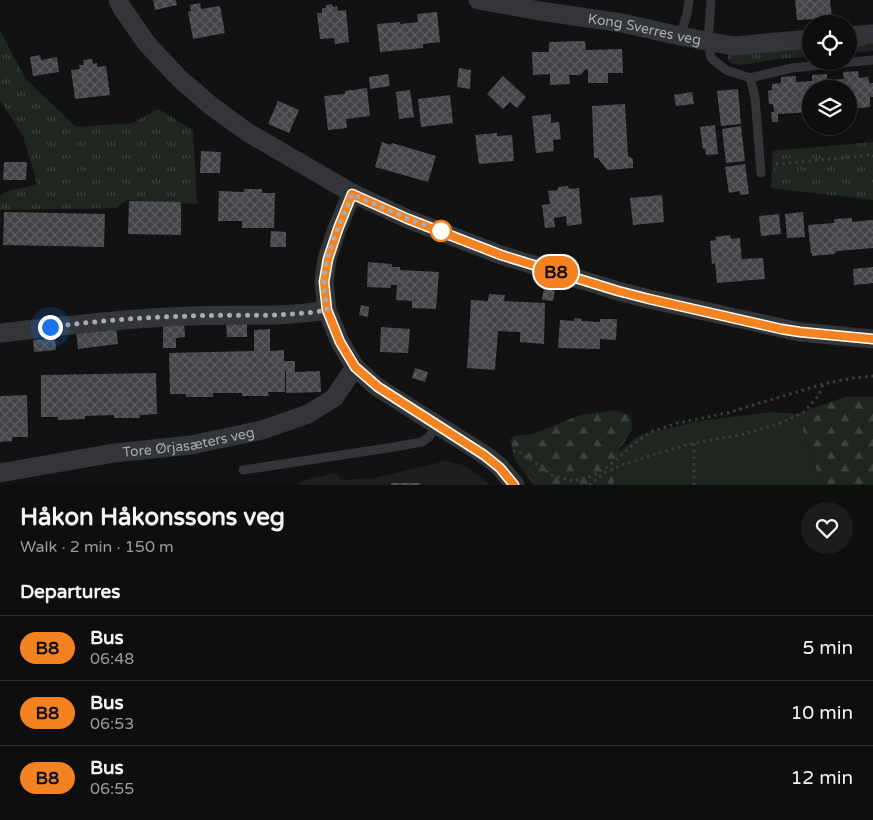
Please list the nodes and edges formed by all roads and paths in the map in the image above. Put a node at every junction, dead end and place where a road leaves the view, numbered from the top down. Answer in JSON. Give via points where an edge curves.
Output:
{"nodes":[{"id":1,"x":118,"y":0,"type":"edge"},
{"id":2,"x":478,"y":0,"type":"edge"},
{"id":3,"x":689,"y":0,"type":"edge"},
{"id":4,"x":711,"y":0,"type":"edge"},
{"id":5,"x":873,"y":34,"type":"edge"},
{"id":6,"x":857,"y":35,"type":"edge"},
{"id":7,"x":680,"y":36,"type":"junction"},
{"id":8,"x":802,"y":40,"type":"edge"},
{"id":9,"x":708,"y":42,"type":"junction"},
{"id":10,"x":873,"y":60,"type":"edge"},
{"id":11,"x":750,"y":78,"type":"junction"},
{"id":12,"x":873,"y":155,"type":"edge"},
{"id":13,"x":761,"y":169,"type":"joint"},
{"id":14,"x":352,"y":194,"type":"junction"},
{"id":15,"x":327,"y":310,"type":"junction"},
{"id":16,"x":0,"y":334,"type":"edge"},
{"id":17,"x":873,"y":339,"type":"edge"},
{"id":18,"x":355,"y":367,"type":"junction"},
{"id":19,"x":873,"y":376,"type":"edge"},
{"id":20,"x":823,"y":384,"type":"junction"},
{"id":21,"x":437,"y":425,"type":"junction"},
{"id":22,"x":694,"y":444,"type":"junction"},
{"id":23,"x":508,"y":450,"type":"dead end"},
{"id":24,"x":243,"y":470,"type":"dead end"},
{"id":25,"x":0,"y":473,"type":"edge"},
{"id":26,"x":514,"y":485,"type":"edge"},
{"id":27,"x":589,"y":485,"type":"edge"},
{"id":28,"x":694,"y":485,"type":"edge"}],
"edges":[{"from":1,"to":14,"type":"street","via":[[147,44],[210,105],[247,132]]},
{"from":2,"to":7,"type":"street","name":"Kong Sverres veg","via":[[622,23]]},
{"from":3,"to":7,"type":"lane"},
{"from":4,"to":9,"type":"lane"},
{"from":5,"to":6,"type":"street"},
{"from":7,"to":9,"type":"street","name":"Kong Sverres veg"},
{"from":8,"to":9,"type":"street","name":"Kong Sverres veg","via":[[733,46]]},
{"from":9,"to":11,"type":"lane","via":[[711,58],[726,70]]},
{"from":10,"to":11,"type":"lane","via":[[792,68]]},
{"from":11,"to":13,"type":"lane","via":[[755,97]]},
{"from":12,"to":13,"type":"path"},
{"from":14,"to":15,"type":"street","via":[[328,259],[324,282]]},
{"from":14,"to":17,"type":"street","via":[[501,255],[618,291],[790,330]]},
{"from":15,"to":16,"type":"street","via":[[298,314],[199,315],[89,322]]},
{"from":15,"to":18,"type":"street"},
{"from":18,"to":21,"type":"street","via":[[378,387]]},
{"from":18,"to":25,"type":"street","name":"Tore Ørjasæters veg","via":[[334,398],[308,414],[262,430]]},
{"from":19,"to":20,"type":"path"},
{"from":20,"to":22,"type":"path","via":[[819,395],[804,412],[782,424]]},
{"from":20,"to":23,"type":"path","via":[[650,432],[608,466],[592,476],[573,481],[552,475],[518,451]]},
{"from":21,"to":24,"type":"lane","via":[[422,442]]},
{"from":21,"to":26,"type":"street","via":[[484,455]]},
{"from":22,"to":27,"type":"path","via":[[622,465]]},
{"from":22,"to":28,"type":"path"}]}
